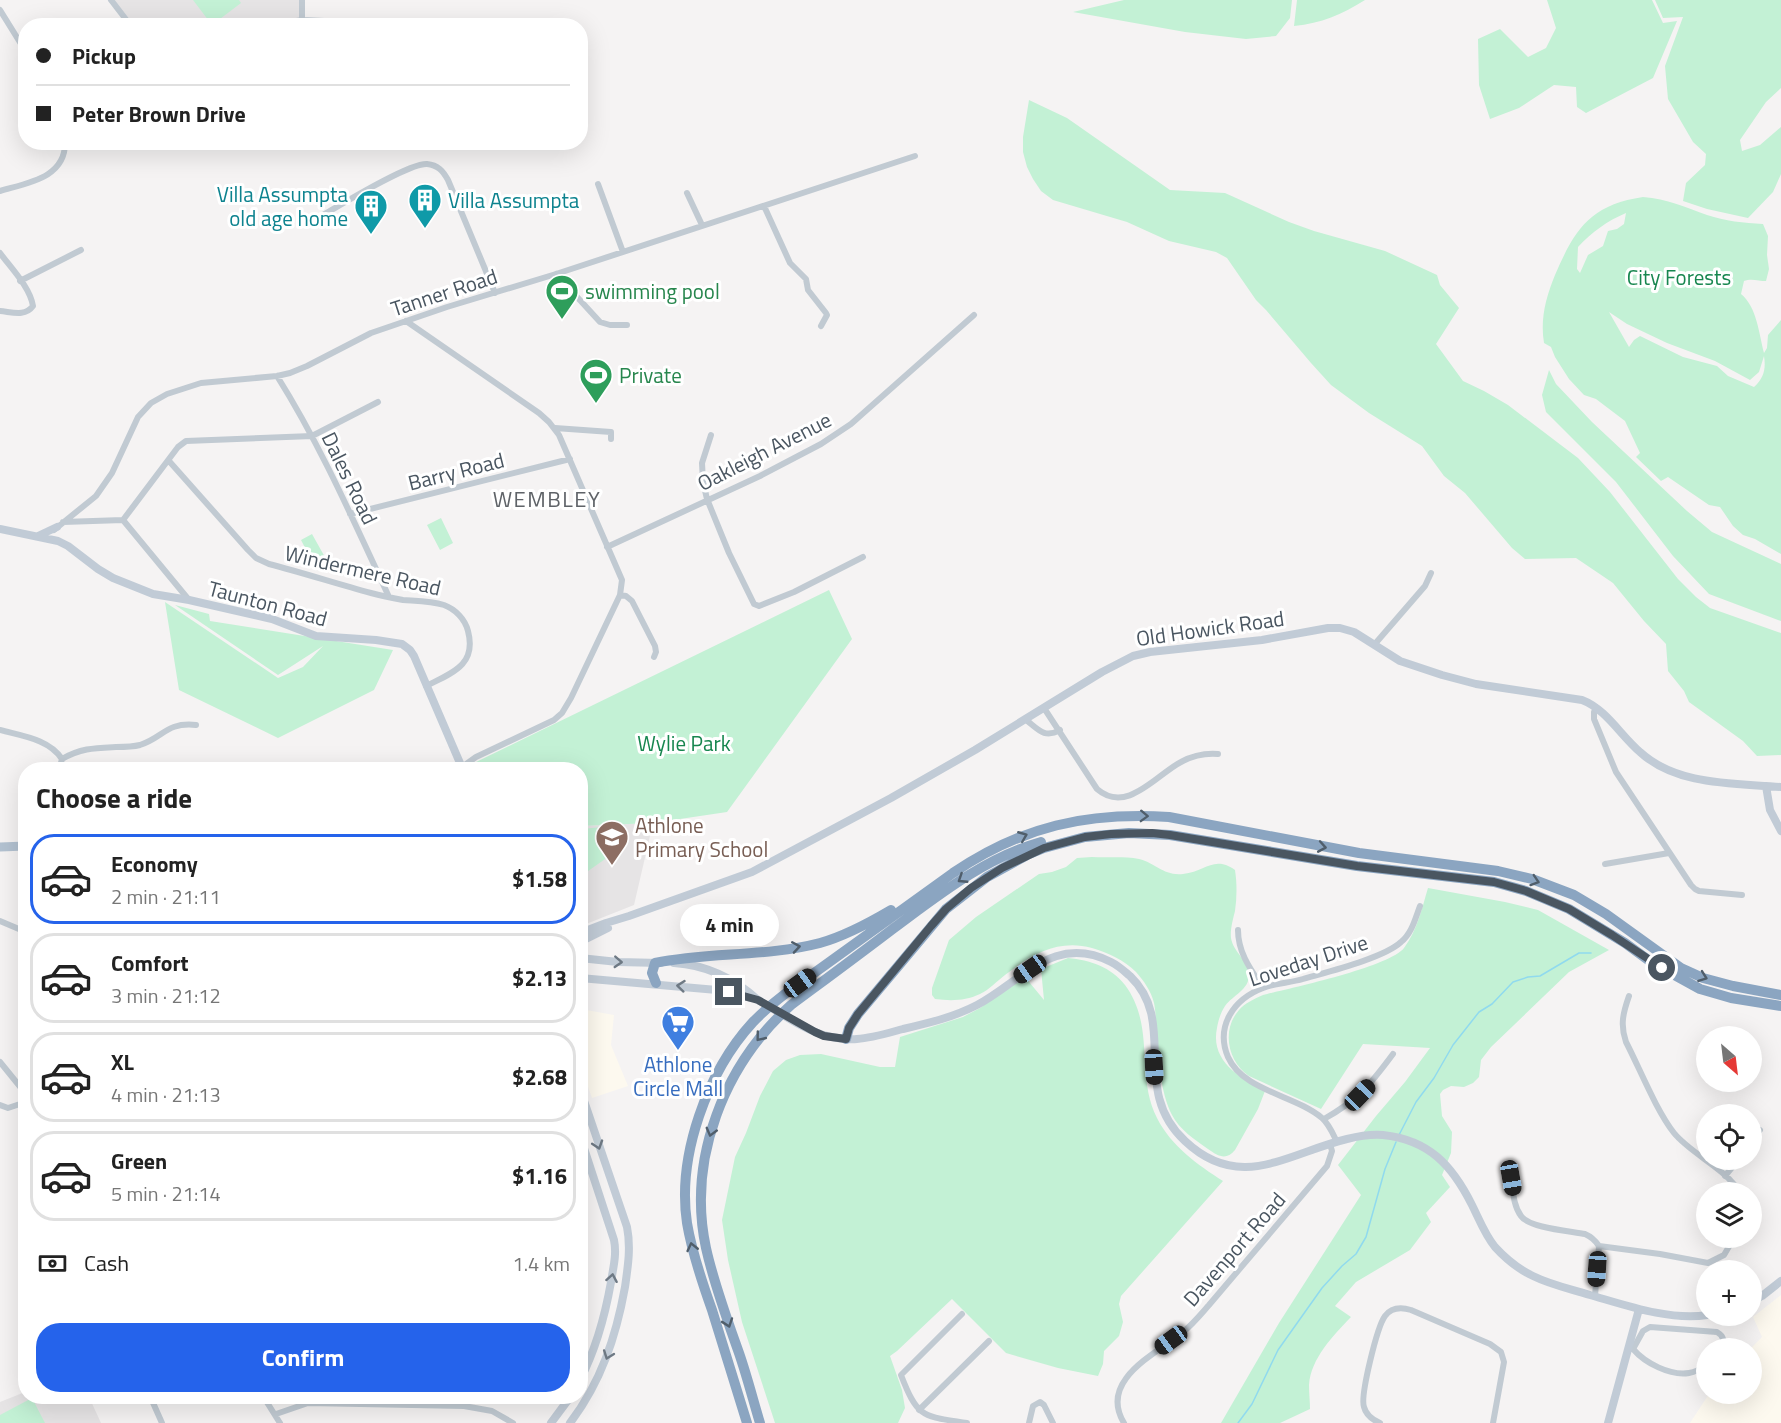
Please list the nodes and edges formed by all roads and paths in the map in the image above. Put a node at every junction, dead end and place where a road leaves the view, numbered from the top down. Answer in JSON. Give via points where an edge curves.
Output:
{"nodes":[{"id":1,"x":111,"y":0,"type":"edge"},
{"id":2,"x":302,"y":0,"type":"edge"},
{"id":3,"x":0,"y":10,"type":"edge"},
{"id":4,"x":125,"y":18,"type":"edge"},
{"id":5,"x":302,"y":18,"type":"edge"},
{"id":6,"x":18,"y":39,"type":"edge"},
{"id":7,"x":65,"y":150,"type":"edge"},
{"id":8,"x":915,"y":156,"type":"dead end"},
{"id":9,"x":598,"y":184,"type":"dead end"},
{"id":10,"x":0,"y":190,"type":"edge"},
{"id":11,"x":687,"y":193,"type":"dead end"},
{"id":12,"x":764,"y":206,"type":"junction"},
{"id":13,"x":323,"y":215,"type":"dead end"},
{"id":14,"x":702,"y":225,"type":"junction"},
{"id":15,"x":81,"y":249,"type":"dead end"},
{"id":16,"x":623,"y":252,"type":"junction"},
{"id":17,"x":0,"y":253,"type":"edge"},
{"id":18,"x":556,"y":274,"type":"junction"},
{"id":19,"x":20,"y":281,"type":"junction"},
{"id":20,"x":495,"y":292,"type":"junction"},
{"id":21,"x":0,"y":311,"type":"edge"},
{"id":22,"x":974,"y":315,"type":"dead end"},
{"id":23,"x":406,"y":321,"type":"junction"},
{"id":24,"x":627,"y":325,"type":"dead end"},
{"id":25,"x":821,"y":326,"type":"dead end"},
{"id":26,"x":276,"y":376,"type":"junction"},
{"id":27,"x":378,"y":402,"type":"dead end"},
{"id":28,"x":555,"y":428,"type":"junction"},
{"id":29,"x":711,"y":435,"type":"dead end"},
{"id":30,"x":312,"y":436,"type":"junction"},
{"id":31,"x":611,"y":439,"type":"dead end"},
{"id":32,"x":570,"y":459,"type":"junction"},
{"id":33,"x":169,"y":461,"type":"junction"},
{"id":34,"x":707,"y":499,"type":"junction"},
{"id":35,"x":350,"y":514,"type":"junction"},
{"id":36,"x":123,"y":520,"type":"junction"},
{"id":37,"x":60,"y":525,"type":"junction"},
{"id":38,"x":0,"y":529,"type":"edge"},
{"id":39,"x":38,"y":536,"type":"junction"},
{"id":40,"x":51,"y":539,"type":"junction"},
{"id":41,"x":607,"y":547,"type":"junction"},
{"id":42,"x":863,"y":557,"type":"dead end"},
{"id":43,"x":1431,"y":573,"type":"dead end"},
{"id":44,"x":620,"y":595,"type":"junction"},
{"id":45,"x":389,"y":597,"type":"junction"},
{"id":46,"x":189,"y":600,"type":"junction"},
{"id":47,"x":1374,"y":645,"type":"junction"},
{"id":48,"x":654,"y":657,"type":"dead end"},
{"id":49,"x":426,"y":686,"type":"junction"},
{"id":50,"x":1596,"y":707,"type":"junction"},
{"id":51,"x":1044,"y":708,"type":"junction"},
{"id":52,"x":1025,"y":719,"type":"junction"},
{"id":53,"x":196,"y":725,"type":"dead end"},
{"id":54,"x":0,"y":730,"type":"edge"},
{"id":55,"x":1060,"y":730,"type":"junction"},
{"id":56,"x":1218,"y":754,"type":"dead end"},
{"id":57,"x":62,"y":759,"type":"junction"},
{"id":58,"x":61,"y":762,"type":"edge"},
{"id":59,"x":459,"y":762,"type":"edge"},
{"id":60,"x":471,"y":762,"type":"edge"},
{"id":61,"x":1766,"y":786,"type":"junction"},
{"id":62,"x":1781,"y":787,"type":"edge"},
{"id":63,"x":1781,"y":831,"type":"edge"},
{"id":64,"x":1080,"y":836,"type":"junction"},
{"id":65,"x":1263,"y":844,"type":"junction"},
{"id":66,"x":18,"y":846,"type":"edge"},
{"id":67,"x":0,"y":847,"type":"edge"},
{"id":68,"x":1669,"y":853,"type":"junction"},
{"id":69,"x":1605,"y":864,"type":"dead end"},
{"id":70,"x":953,"y":873,"type":"junction"},
{"id":71,"x":1742,"y":895,"type":"dead end"},
{"id":72,"x":1420,"y":906,"type":"dead end"},
{"id":73,"x":629,"y":916,"type":"junction"},
{"id":74,"x":0,"y":921,"type":"edge"},
{"id":75,"x":18,"y":929,"type":"edge"},
{"id":76,"x":588,"y":930,"type":"edge"},
{"id":77,"x":1238,"y":930,"type":"dead end"},
{"id":78,"x":588,"y":938,"type":"edge"},
{"id":79,"x":588,"y":959,"type":"edge"},
{"id":80,"x":655,"y":963,"type":"junction"},
{"id":81,"x":588,"y":979,"type":"edge"},
{"id":82,"x":656,"y":983,"type":"junction"},
{"id":83,"x":1263,"y":988,"type":"junction"},
{"id":84,"x":1781,"y":995,"type":"edge"},
{"id":85,"x":1629,"y":996,"type":"dead end"},
{"id":86,"x":758,"y":1000,"type":"junction"},
{"id":87,"x":1777,"y":1006,"type":"edge"},
{"id":88,"x":846,"y":1039,"type":"junction"},
{"id":89,"x":1393,"y":1054,"type":"dead end"},
{"id":90,"x":0,"y":1062,"type":"edge"},
{"id":91,"x":18,"y":1084,"type":"edge"},
{"id":92,"x":0,"y":1105,"type":"edge"},
{"id":93,"x":18,"y":1105,"type":"edge"},
{"id":94,"x":588,"y":1113,"type":"edge"},
{"id":95,"x":1324,"y":1119,"type":"junction"},
{"id":96,"x":1333,"y":1143,"type":"junction"},
{"id":97,"x":588,"y":1161,"type":"edge"},
{"id":98,"x":1730,"y":1170,"type":"edge"},
{"id":99,"x":1725,"y":1176,"type":"junction"},
{"id":100,"x":1511,"y":1178,"type":"dead end"},
{"id":101,"x":1732,"y":1182,"type":"edge"},
{"id":102,"x":1599,"y":1246,"type":"junction"},
{"id":103,"x":1728,"y":1248,"type":"edge"},
{"id":104,"x":1781,"y":1281,"type":"edge"},
{"id":105,"x":1595,"y":1296,"type":"junction"},
{"id":106,"x":1762,"y":1296,"type":"edge"},
{"id":107,"x":606,"y":1307,"type":"junction"},
{"id":108,"x":621,"y":1309,"type":"junction"},
{"id":109,"x":1639,"y":1309,"type":"junction"},
{"id":110,"x":962,"y":1314,"type":"dead end"},
{"id":111,"x":1696,"y":1315,"type":"edge"},
{"id":112,"x":604,"y":1317,"type":"junction"},
{"id":113,"x":619,"y":1321,"type":"junction"},
{"id":114,"x":1723,"y":1338,"type":"edge"},
{"id":115,"x":989,"y":1341,"type":"dead end"},
{"id":116,"x":1630,"y":1349,"type":"junction"},
{"id":117,"x":588,"y":1363,"type":"edge"},
{"id":118,"x":1696,"y":1371,"type":"edge"},
{"id":119,"x":588,"y":1396,"type":"edge"},
{"id":120,"x":154,"y":1404,"type":"edge"},
{"id":121,"x":269,"y":1404,"type":"edge"},
{"id":122,"x":305,"y":1404,"type":"edge"},
{"id":123,"x":360,"y":1404,"type":"edge"},
{"id":124,"x":565,"y":1404,"type":"edge"},
{"id":125,"x":583,"y":1404,"type":"edge"},
{"id":126,"x":919,"y":1410,"type":"junction"},
{"id":127,"x":276,"y":1414,"type":"junction"},
{"id":128,"x":929,"y":1420,"type":"edge"},
{"id":129,"x":162,"y":1423,"type":"edge"},
{"id":130,"x":280,"y":1423,"type":"edge"},
{"id":131,"x":513,"y":1423,"type":"edge"},
{"id":132,"x":551,"y":1423,"type":"edge"},
{"id":133,"x":570,"y":1423,"type":"edge"},
{"id":134,"x":747,"y":1423,"type":"edge"},
{"id":135,"x":760,"y":1423,"type":"edge"},
{"id":136,"x":967,"y":1423,"type":"edge"},
{"id":137,"x":1029,"y":1423,"type":"edge"},
{"id":138,"x":1053,"y":1423,"type":"edge"},
{"id":139,"x":1124,"y":1423,"type":"edge"},
{"id":140,"x":1380,"y":1423,"type":"edge"},
{"id":141,"x":1493,"y":1423,"type":"edge"},
{"id":142,"x":1608,"y":1423,"type":"edge"}],
"edges":[{"from":1,"to":4,"type":"street"},
{"from":2,"to":5,"type":"street"},
{"from":3,"to":6,"type":"street"},
{"from":7,"to":10,"type":"street","via":[[62,161],[52,172]]},
{"from":8,"to":12,"type":"street","name":"Tanner Road"},
{"from":9,"to":16,"type":"street"},
{"from":11,"to":14,"type":"street"},
{"from":12,"to":14,"type":"street","name":"Tanner Road"},
{"from":12,"to":25,"type":"street","via":[[790,263],[806,279],[808,290],[827,315]]},
{"from":13,"to":20,"type":"street","via":[[402,171],[421,164],[435,166],[448,180]]},
{"from":14,"to":16,"type":"street","name":"Tanner Road"},
{"from":15,"to":19,"type":"street"},
{"from":16,"to":18,"type":"street","name":"Tanner Road"},
{"from":17,"to":19,"type":"street"},
{"from":18,"to":20,"type":"street","name":"Tanner Road"},
{"from":18,"to":24,"type":"street","via":[[600,322]]},
{"from":19,"to":21,"type":"street","via":[[31,298],[31,309],[25,314]]},
{"from":20,"to":23,"type":"street","name":"Tanner Road"},
{"from":22,"to":34,"type":"street","name":"Oakleigh Avenue","via":[[841,431],[795,458]]},
{"from":23,"to":26,"type":"street","name":"Tanner Road"},
{"from":23,"to":28,"type":"street"},
{"from":26,"to":30,"type":"street","name":"Dales Road"},
{"from":26,"to":37,"type":"street","name":"Tanner Road","via":[[201,383],[151,403],[138,417],[104,486]]},
{"from":27,"to":30,"type":"street"},
{"from":28,"to":31,"type":"street","via":[[611,432]]},
{"from":28,"to":32,"type":"street"},
{"from":29,"to":34,"type":"street","via":[[702,463]]},
{"from":30,"to":33,"type":"street","via":[[188,440]]},
{"from":30,"to":35,"type":"street","name":"Dales Road"},
{"from":32,"to":35,"type":"street","name":"Barry Road"},
{"from":32,"to":41,"type":"street"},
{"from":33,"to":36,"type":"street"},
{"from":33,"to":45,"type":"street","name":"Windermere Road","via":[[256,558]]},
{"from":34,"to":41,"type":"street","name":"Oakleigh Avenue"},
{"from":34,"to":42,"type":"street","via":[[756,605],[794,592]]},
{"from":35,"to":45,"type":"street","name":"Dales Road"},
{"from":36,"to":37,"type":"street"},
{"from":36,"to":46,"type":"street"},
{"from":37,"to":39,"type":"street"},
{"from":37,"to":40,"type":"street","name":"Tanner Road"},
{"from":38,"to":39,"type":"street","name":"Taunton Road"},
{"from":39,"to":40,"type":"street","name":"Taunton Road"},
{"from":40,"to":46,"type":"street","name":"Taunton Road","via":[[125,584]]},
{"from":41,"to":44,"type":"street","via":[[622,580]]},
{"from":43,"to":47,"type":"street","via":[[1425,586]]},
{"from":44,"to":48,"type":"street","via":[[630,599],[636,608],[655,646]]},
{"from":44,"to":60,"type":"street","via":[[562,713]]},
{"from":45,"to":49,"type":"street","name":"Windermere Road","via":[[441,604],[455,611],[467,627],[469,656],[459,668]]},
{"from":46,"to":49,"type":"street","name":"Taunton Road","via":[[272,619],[316,636],[402,644],[414,656]]},
{"from":47,"to":50,"type":"street","name":"Old Howick Road","via":[[1400,661],[1442,675],[1582,700]]},
{"from":47,"to":51,"type":"street","name":"Old Howick Road","via":[[1354,632],[1334,627],[1140,654]]},
{"from":49,"to":59,"type":"street","name":"Taunton Road"},
{"from":50,"to":61,"type":"street","name":"Old Howick Road","via":[[1642,755],[1663,768],[1687,777]]},
{"from":50,"to":68,"type":"street","via":[[1594,719],[1611,763]]},
{"from":51,"to":52,"type":"street","name":"Old Howick Road"},
{"from":51,"to":55,"type":"street"},
{"from":52,"to":55,"type":"street","via":[[1046,734]]},
{"from":52,"to":73,"type":"street","name":"Old Howick Road","via":[[773,862]]},
{"from":53,"to":57,"type":"street","via":[[176,725],[135,746],[84,749]]},
{"from":54,"to":57,"type":"street","via":[[43,742]]},
{"from":55,"to":56,"type":"street","via":[[1097,789],[1118,797],[1131,796],[1182,761]]},
{"from":57,"to":58,"type":"street"},
{"from":61,"to":62,"type":"street","name":"Old Howick Road"},
{"from":61,"to":63,"type":"street","via":[[1770,810]]},
{"from":64,"to":65,"type":"highway","via":[[1152,833]]},
{"from":64,"to":88,"type":"highway","via":[[1028,855],[987,877],[959,898],[858,1014]]},
{"from":64,"to":135,"type":"highway","one_way":true,"via":[[1014,851],[944,891],[774,1020],[731,1081],[706,1152],[702,1225],[705,1247]]},
{"from":70,"to":65,"type":"highway","one_way":true,"via":[[1012,840],[1086,819],[1169,817]]},
{"from":65,"to":84,"type":"highway","one_way":true,"via":[[1498,871],[1532,879],[1606,914],[1681,968],[1703,978]]},
{"from":65,"to":87,"type":"highway","via":[[1291,854],[1357,866],[1494,882],[1526,891],[1569,909],[1700,989]]},
{"from":66,"to":67,"type":"main road"},
{"from":68,"to":69,"type":"street"},
{"from":68,"to":71,"type":"street","via":[[1695,889]]},
{"from":80,"to":70,"type":"highway","one_way":true,"via":[[820,943],[874,920]]},
{"from":134,"to":70,"type":"highway","one_way":true,"via":[[696,1265],[687,1221],[688,1167],[702,1106],[724,1060],[755,1021],[782,997]]},
{"from":72,"to":83,"type":"street","name":"Loveday Drive","via":[[1407,936],[1385,953]]},
{"from":73,"to":76,"type":"street","name":"Old Howick Road"},
{"from":73,"to":78,"type":"street","name":"Old Howick Road"},
{"from":74,"to":75,"type":"street"},
{"from":77,"to":83,"type":"street","via":[[1243,956]]},
{"from":79,"to":80,"type":"street","one_way":true},
{"from":80,"to":82,"type":"highway","via":[[652,973]]},
{"from":80,"to":86,"type":"street","via":[[709,969]]},
{"from":81,"to":82,"type":"street"},
{"from":86,"to":82,"type":"street","one_way":true,"via":[[717,990]]},
{"from":83,"to":95,"type":"street","name":"Loveday Drive","via":[[1239,1002],[1228,1017],[1224,1041],[1229,1059],[1244,1077]]},
{"from":85,"to":99,"type":"street","via":[[1623,1011],[1623,1033],[1660,1110],[1680,1139]]},
{"from":86,"to":88,"type":"street","via":[[824,1036]]},
{"from":88,"to":96,"type":"street","via":[[895,1032],[952,1016],[979,1004],[1051,957],[1072,953],[1095,956],[1120,967],[1150,1004],[1158,1097],[1167,1120],[1184,1141],[1222,1163],[1251,1168]]},
{"from":89,"to":95,"type":"street","via":[[1360,1095]]},
{"from":90,"to":91,"type":"street"},
{"from":92,"to":93,"type":"street","via":[[8,1108]]},
{"from":94,"to":108,"type":"street","one_way":true,"via":[[629,1236]]},
{"from":95,"to":96,"type":"street","name":"Loveday Drive"},
{"from":96,"to":105,"type":"street","via":[[1379,1134],[1434,1153],[1458,1180],[1493,1245],[1515,1265],[1547,1282]]},
{"from":96,"to":139,"type":"street","name":"Davenport Road","via":[[1327,1166],[1209,1305],[1189,1327],[1126,1377],[1118,1403]]},
{"from":107,"to":97,"type":"street","one_way":true,"via":[[616,1248]]},
{"from":98,"to":99,"type":"street"},
{"from":99,"to":101,"type":"street"},
{"from":100,"to":102,"type":"street","via":[[1522,1218],[1535,1225],[1585,1234]]},
{"from":102,"to":103,"type":"street","via":[[1708,1263],[1724,1255]]},
{"from":102,"to":105,"type":"street"},
{"from":104,"to":106,"type":"street"},
{"from":105,"to":109,"type":"street"},
{"from":107,"to":108,"type":"street"},
{"from":107,"to":112,"type":"street"},
{"from":108,"to":113,"type":"street"},
{"from":109,"to":111,"type":"street"},
{"from":109,"to":116,"type":"street"},
{"from":110,"to":126,"type":"street","via":[[901,1375]]},
{"from":112,"to":113,"type":"street"},
{"from":112,"to":117,"type":"street"},
{"from":113,"to":119,"type":"street","one_way":true,"via":[[604,1366]]},
{"from":114,"to":116,"type":"street","via":[[1717,1332],[1650,1328]]},
{"from":115,"to":126,"type":"street"},
{"from":116,"to":118,"type":"street","via":[[1659,1368],[1679,1373]]},
{"from":116,"to":142,"type":"street"},
{"from":120,"to":129,"type":"street"},
{"from":121,"to":127,"type":"street"},
{"from":122,"to":127,"type":"street"},
{"from":123,"to":131,"type":"street","via":[[464,1406],[492,1411]]},
{"from":124,"to":132,"type":"street"},
{"from":125,"to":133,"type":"street","one_way":true},
{"from":126,"to":128,"type":"street"},
{"from":127,"to":130,"type":"street"},
{"from":128,"to":136,"type":"street"},
{"from":137,"to":138,"type":"street","via":[[1033,1406],[1040,1402]]},
{"from":140,"to":141,"type":"street","via":[[1364,1409],[1363,1388],[1381,1323],[1390,1311],[1400,1308],[1501,1352],[1504,1362]]}]}
